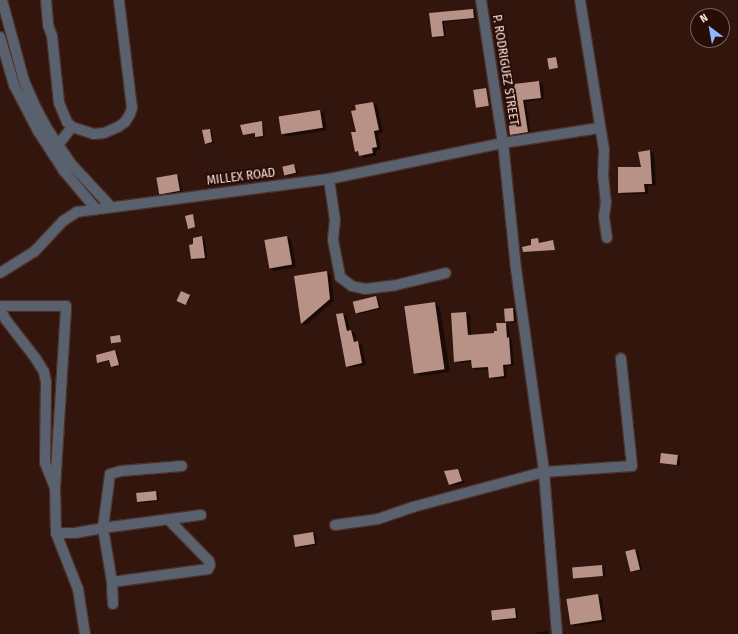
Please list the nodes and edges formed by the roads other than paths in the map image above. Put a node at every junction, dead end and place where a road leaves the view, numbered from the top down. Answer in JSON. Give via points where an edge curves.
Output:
{"nodes":[{"id":1,"x":2,"y":0,"type":"edge"},
{"id":2,"x":46,"y":0,"type":"edge"},
{"id":3,"x":119,"y":0,"type":"edge"},
{"id":4,"x":481,"y":0,"type":"edge"},
{"id":5,"x":580,"y":0,"type":"edge"},
{"id":6,"x":0,"y":37,"type":"edge"},
{"id":7,"x":72,"y":127,"type":"junction"},
{"id":8,"x":599,"y":128,"type":"junction"},
{"id":9,"x":503,"y":143,"type":"junction"},
{"id":10,"x":58,"y":145,"type":"junction"},
{"id":11,"x":329,"y":179,"type":"junction"},
{"id":12,"x":111,"y":207,"type":"junction"},
{"id":13,"x":96,"y":209,"type":"junction"},
{"id":14,"x":607,"y":238,"type":"dead end"},
{"id":15,"x":446,"y":272,"type":"dead end"},
{"id":16,"x":0,"y":273,"type":"edge"},
{"id":17,"x":1,"y":306,"type":"edge"},
{"id":18,"x":621,"y":359,"type":"dead end"},
{"id":19,"x":182,"y":466,"type":"dead end"},
{"id":20,"x":544,"y":472,"type":"junction"},
{"id":21,"x":55,"y":488,"type":"junction"},
{"id":22,"x":201,"y":515,"type":"dead end"},
{"id":23,"x":169,"y":520,"type":"junction"},
{"id":24,"x":335,"y":525,"type":"dead end"},
{"id":25,"x":102,"y":528,"type":"junction"},
{"id":26,"x":56,"y":533,"type":"junction"},
{"id":27,"x":112,"y":582,"type":"junction"},
{"id":28,"x":113,"y":604,"type":"dead end"},
{"id":29,"x":85,"y":634,"type":"edge"},
{"id":30,"x":558,"y":634,"type":"edge"}],
"edges":[{"from":1,"to":10,"type":"street","via":[[24,82]]},
{"from":2,"to":7,"type":"street","via":[[59,103],[67,122]]},
{"from":3,"to":7,"type":"street","via":[[132,108],[130,114],[125,122],[104,133],[94,134]]},
{"from":4,"to":9,"type":"street","name":"P. RODRIGUEZ STREET"},
{"from":5,"to":8,"type":"street"},
{"from":6,"to":13,"type":"street","via":[[14,85],[38,131],[64,171]]},
{"from":7,"to":10,"type":"street"},
{"from":8,"to":9,"type":"street","name":"MILLEX ROAD"},
{"from":8,"to":14,"type":"street","via":[[604,150],[604,217]]},
{"from":9,"to":11,"type":"street","name":"MILLEX ROAD"},
{"from":9,"to":20,"type":"street","name":"P. RODRIGUEZ STREET","via":[[516,269]]},
{"from":10,"to":12,"type":"street","via":[[72,165]]},
{"from":11,"to":12,"type":"street","name":"MILLEX ROAD"},
{"from":11,"to":15,"type":"street","via":[[335,220],[333,240],[340,277],[352,286],[366,289],[396,285]]},
{"from":12,"to":13,"type":"street","name":"MILLEX ROAD"},
{"from":13,"to":16,"type":"street","name":"MILLEX ROAD","via":[[77,212],[63,221],[34,252]]},
{"from":17,"to":21,"type":"street","via":[[6,320],[44,372],[46,463]]},
{"from":17,"to":21,"type":"street","via":[[66,306]]},
{"from":18,"to":20,"type":"street","via":[[632,466]]},
{"from":19,"to":25,"type":"street","via":[[121,470],[110,474]]},
{"from":20,"to":24,"type":"street","via":[[413,507],[378,519]]},
{"from":20,"to":30,"type":"street","name":"P. RODRIGUEZ STREET"},
{"from":21,"to":26,"type":"street"},
{"from":22,"to":23,"type":"street"},
{"from":23,"to":25,"type":"street"},
{"from":23,"to":27,"type":"street","via":[[209,561],[208,569]]},
{"from":25,"to":26,"type":"street","via":[[75,533]]},
{"from":25,"to":27,"type":"street"},
{"from":26,"to":29,"type":"street","via":[[78,589]]},
{"from":27,"to":28,"type":"street"}]}
